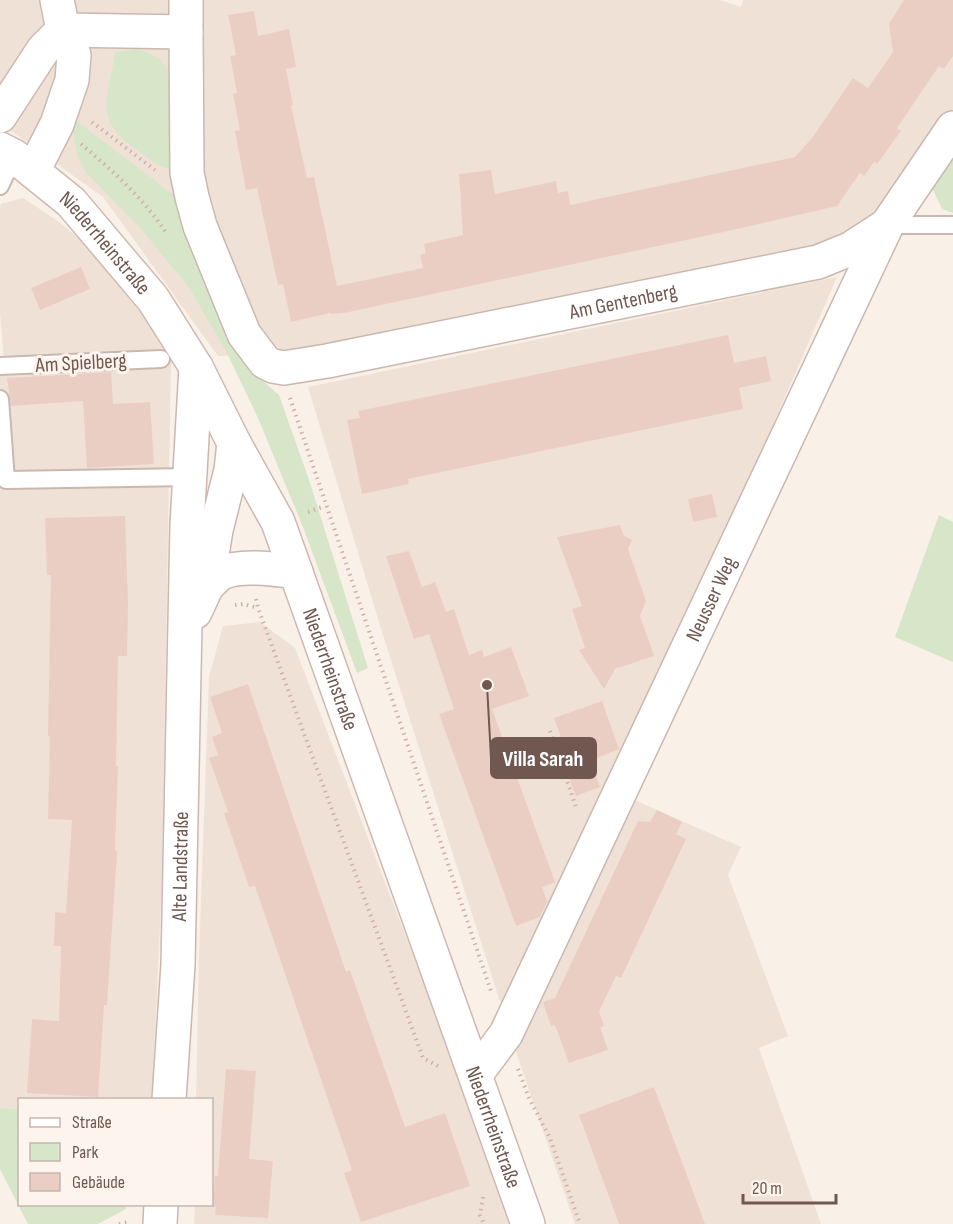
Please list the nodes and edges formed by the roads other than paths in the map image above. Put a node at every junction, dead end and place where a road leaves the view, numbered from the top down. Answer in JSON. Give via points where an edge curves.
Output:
{"nodes":[{"id":1,"x":186,"y":0,"type":"edge"},
{"id":2,"x":60,"y":15,"type":"edge"},
{"id":3,"x":186,"y":32,"type":"junction"},
{"id":4,"x":0,"y":116,"type":"edge"},
{"id":5,"x":953,"y":128,"type":"edge"},
{"id":6,"x":10,"y":156,"type":"edge"},
{"id":7,"x":0,"y":186,"type":"edge"},
{"id":8,"x":887,"y":225,"type":"junction"},
{"id":9,"x":953,"y":225,"type":"edge"},
{"id":10,"x":161,"y":359,"type":"dead end"},
{"id":11,"x":0,"y":366,"type":"edge"},
{"id":12,"x":196,"y":367,"type":"junction"},
{"id":13,"x":0,"y":399,"type":"edge"},
{"id":14,"x":234,"y":443,"type":"junction"},
{"id":15,"x":190,"y":477,"type":"junction"},
{"id":16,"x":296,"y":572,"type":"junction"},
{"id":17,"x":207,"y":586,"type":"junction"},
{"id":18,"x":186,"y":633,"type":"junction"},
{"id":19,"x":476,"y":1074,"type":"junction"},
{"id":20,"x":169,"y":1098,"type":"edge"},
{"id":21,"x":161,"y":1206,"type":"edge"},
{"id":22,"x":160,"y":1224,"type":"edge"},
{"id":23,"x":528,"y":1224,"type":"edge"}],
"edges":[{"from":1,"to":3,"type":"street"},
{"from":2,"to":3,"type":"street"},
{"from":2,"to":4,"type":"street","via":[[43,50]]},
{"from":2,"to":6,"type":"street","via":[[74,55],[72,80],[57,124]]},
{"from":3,"to":8,"type":"street","name":"Am Gentenberg","via":[[187,173],[200,226],[244,334],[264,362],[285,378],[327,361],[818,262],[850,249]]},
{"from":5,"to":8,"type":"street","name":"Neusser Weg"},
{"from":6,"to":7,"type":"lane"},
{"from":6,"to":12,"type":"street","name":"Niederrheinstraße","via":[[71,202],[153,299]]},
{"from":8,"to":9,"type":"lane"},
{"from":8,"to":19,"type":"street","name":"Neusser Weg","via":[[506,1034]]},
{"from":10,"to":11,"type":"lane","name":"Am Spielberg"},
{"from":12,"to":14,"type":"street","name":"Niederrheinstraße"},
{"from":12,"to":15,"type":"street","name":"Alte Landstraße"},
{"from":13,"to":15,"type":"lane","via":[[6,480]]},
{"from":14,"to":16,"type":"street","name":"Niederrheinstraße","via":[[278,522]]},
{"from":14,"to":17,"type":"street","name":"Alte Landstraße"},
{"from":15,"to":18,"type":"street","name":"Alte Landstraße"},
{"from":16,"to":17,"type":"street","via":[[249,568],[222,573]]},
{"from":16,"to":19,"type":"street","name":"Niederrheinstraße"},
{"from":17,"to":18,"type":"street","name":"Alte Landstraße"},
{"from":18,"to":20,"type":"street","name":"Alte Landstraße","via":[[178,965]]},
{"from":19,"to":23,"type":"street","name":"Niederrheinstraße"},
{"from":21,"to":22,"type":"street"}]}
